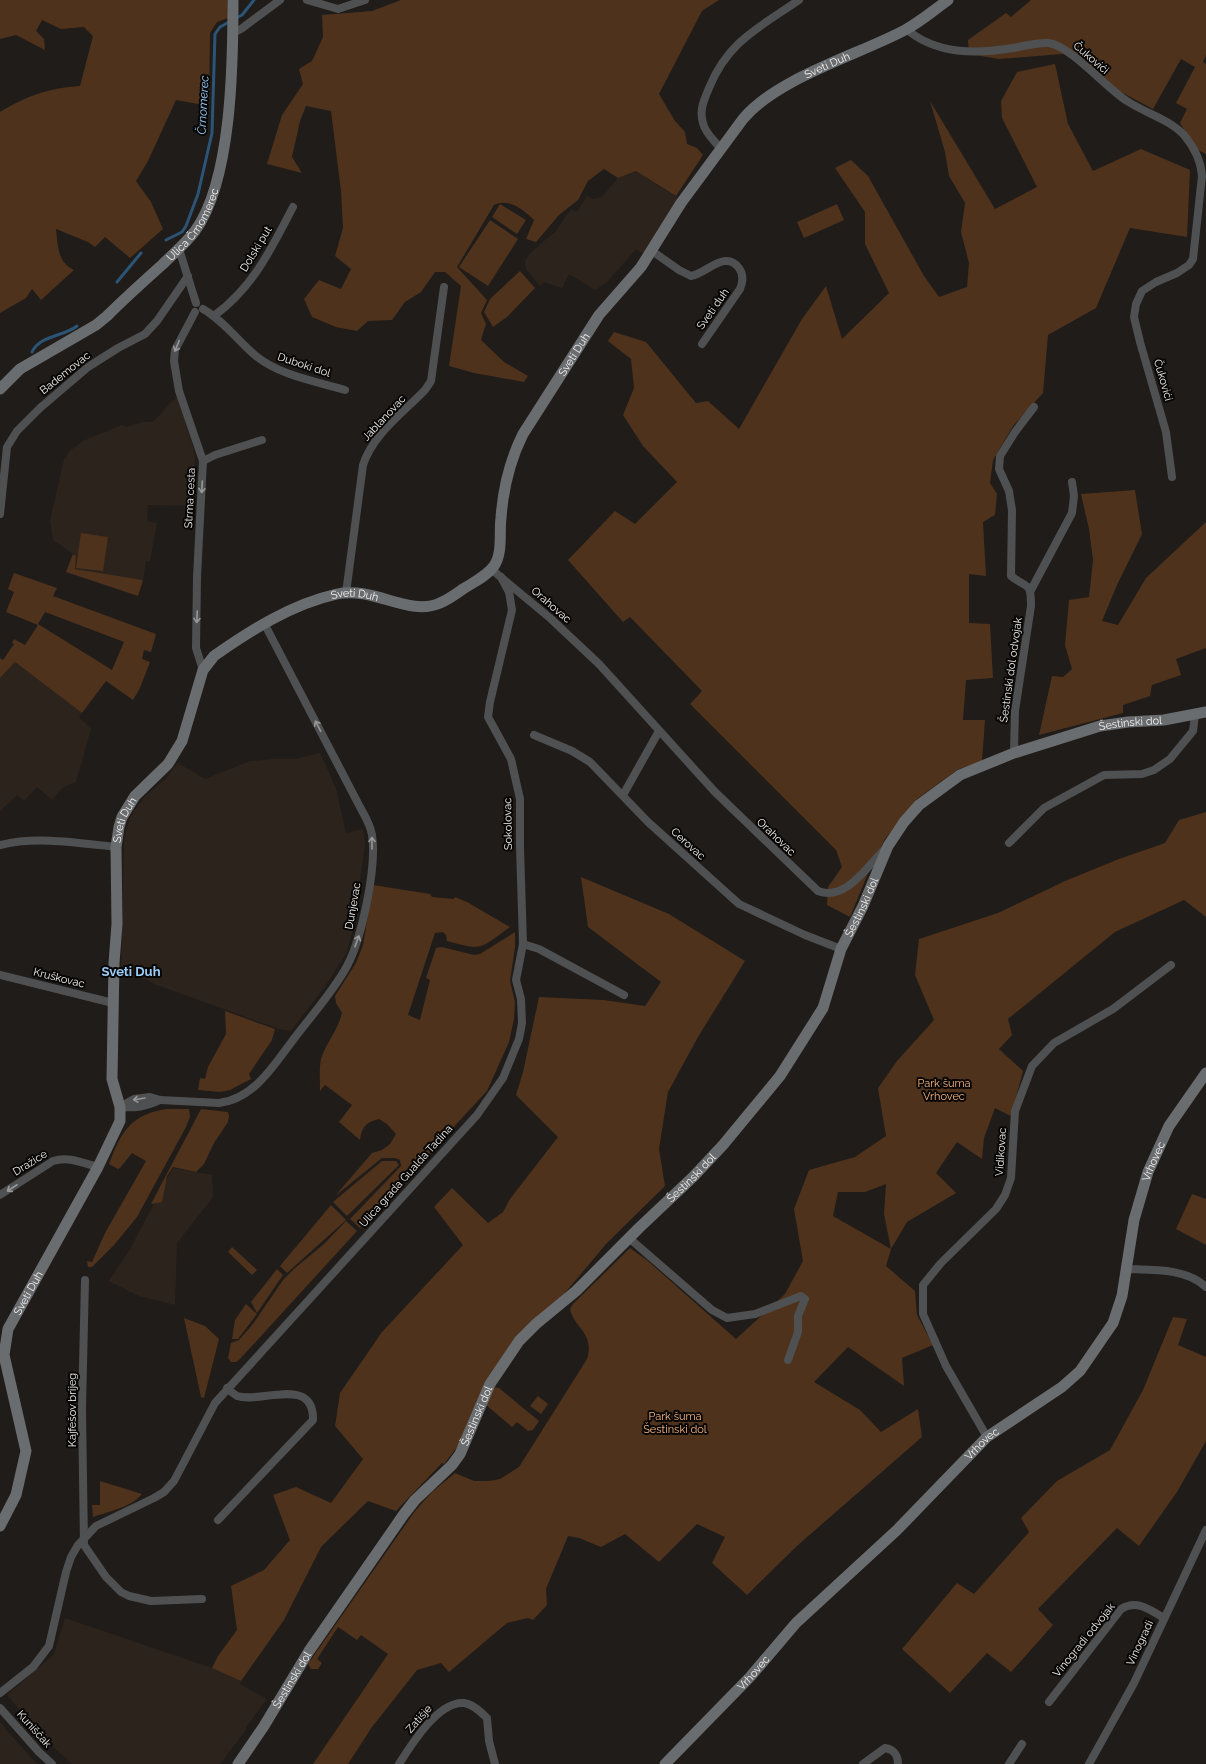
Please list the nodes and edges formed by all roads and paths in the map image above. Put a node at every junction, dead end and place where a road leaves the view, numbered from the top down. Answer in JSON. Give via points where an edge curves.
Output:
{"nodes":[{"id":1,"x":307,"y":0,"type":"edge"},
{"id":2,"x":365,"y":0,"type":"edge"},
{"id":3,"x":799,"y":0,"type":"edge"},
{"id":4,"x":948,"y":0,"type":"edge"},
{"id":5,"x":277,"y":1,"type":"edge"},
{"id":6,"x":233,"y":6,"type":"edge"},
{"id":7,"x":233,"y":29,"type":"junction"},
{"id":8,"x":906,"y":29,"type":"junction"},
{"id":9,"x":720,"y":148,"type":"junction"},
{"id":10,"x":1203,"y":163,"type":"edge"},
{"id":11,"x":1202,"y":176,"type":"junction"},
{"id":12,"x":1206,"y":184,"type":"edge"},
{"id":13,"x":293,"y":207,"type":"dead end"},
{"id":14,"x":179,"y":249,"type":"junction"},
{"id":15,"x":652,"y":251,"type":"junction"},
{"id":16,"x":188,"y":276,"type":"junction"},
{"id":17,"x":444,"y":287,"type":"dead end"},
{"id":18,"x":195,"y":307,"type":"junction"},
{"id":19,"x":215,"y":316,"type":"junction"},
{"id":20,"x":702,"y":344,"type":"dead end"},
{"id":21,"x":0,"y":389,"type":"edge"},
{"id":22,"x":345,"y":390,"type":"dead end"},
{"id":23,"x":1034,"y":407,"type":"dead end"},
{"id":24,"x":262,"y":440,"type":"dead end"},
{"id":25,"x":203,"y":461,"type":"junction"},
{"id":26,"x":1172,"y":477,"type":"dead end"},
{"id":27,"x":1072,"y":482,"type":"dead end"},
{"id":28,"x":0,"y":514,"type":"edge"},
{"id":29,"x":491,"y":569,"type":"junction"},
{"id":30,"x":501,"y":577,"type":"junction"},
{"id":31,"x":1031,"y":590,"type":"junction"},
{"id":32,"x":346,"y":593,"type":"junction"},
{"id":33,"x":264,"y":623,"type":"junction"},
{"id":34,"x":203,"y":670,"type":"junction"},
{"id":35,"x":1206,"y":712,"type":"edge"},
{"id":36,"x":1195,"y":715,"type":"junction"},
{"id":37,"x":659,"y":731,"type":"junction"},
{"id":38,"x":534,"y":735,"type":"dead end"},
{"id":39,"x":1014,"y":753,"type":"junction"},
{"id":40,"x":622,"y":795,"type":"junction"},
{"id":41,"x":1009,"y":843,"type":"dead end"},
{"id":42,"x":0,"y":845,"type":"edge"},
{"id":43,"x":888,"y":846,"type":"junction"},
{"id":44,"x":116,"y":847,"type":"junction"},
{"id":45,"x":523,"y":944,"type":"junction"},
{"id":46,"x":841,"y":949,"type":"junction"},
{"id":47,"x":1171,"y":965,"type":"dead end"},
{"id":48,"x":0,"y":975,"type":"edge"},
{"id":49,"x":624,"y":995,"type":"dead end"},
{"id":50,"x":113,"y":1003,"type":"junction"},
{"id":51,"x":1206,"y":1074,"type":"edge"},
{"id":52,"x":120,"y":1107,"type":"junction"},
{"id":53,"x":98,"y":1167,"type":"junction"},
{"id":54,"x":0,"y":1195,"type":"edge"},
{"id":55,"x":629,"y":1238,"type":"junction"},
{"id":56,"x":1126,"y":1269,"type":"junction"},
{"id":57,"x":85,"y":1280,"type":"dead end"},
{"id":58,"x":1206,"y":1287,"type":"edge"},
{"id":59,"x":788,"y":1360,"type":"dead end"},
{"id":60,"x":227,"y":1388,"type":"junction"},
{"id":61,"x":987,"y":1437,"type":"junction"},
{"id":62,"x":218,"y":1520,"type":"dead end"},
{"id":63,"x":0,"y":1526,"type":"edge"},
{"id":64,"x":1206,"y":1530,"type":"edge"},
{"id":65,"x":83,"y":1540,"type":"junction"},
{"id":66,"x":202,"y":1599,"type":"dead end"},
{"id":67,"x":1164,"y":1618,"type":"junction"},
{"id":68,"x":0,"y":1693,"type":"edge"},
{"id":69,"x":1049,"y":1702,"type":"dead end"},
{"id":70,"x":0,"y":1708,"type":"edge"},
{"id":71,"x":1022,"y":1744,"type":"dead end"},
{"id":72,"x":52,"y":1764,"type":"edge"},
{"id":73,"x":238,"y":1764,"type":"edge"},
{"id":74,"x":399,"y":1764,"type":"edge"},
{"id":75,"x":495,"y":1764,"type":"edge"},
{"id":76,"x":665,"y":1764,"type":"edge"},
{"id":77,"x":864,"y":1764,"type":"edge"},
{"id":78,"x":898,"y":1764,"type":"edge"},
{"id":79,"x":1010,"y":1764,"type":"edge"},
{"id":80,"x":1089,"y":1764,"type":"edge"}],
"edges":[{"from":1,"to":2,"type":"street","via":[[338,9]]},
{"from":3,"to":9,"type":"street","via":[[742,39],[723,59],[715,72],[701,107],[701,115],[708,135]]},
{"from":4,"to":8,"type":"street","name":"Sveti Duh"},
{"from":5,"to":7,"type":"street","via":[[241,29]]},
{"from":6,"to":7,"type":"street","name":"Ulica Črnomerec"},
{"from":7,"to":14,"type":"street","name":"Ulica Črnomerec","via":[[225,136],[217,180],[200,222]]},
{"from":8,"to":9,"type":"street","name":"Sveti Duh","via":[[772,94],[747,114]]},
{"from":8,"to":10,"type":"street","name":"Čukovići","via":[[926,42],[966,53],[1048,43],[1063,48],[1127,101],[1177,130],[1190,143]]},
{"from":9,"to":15,"type":"street","name":"Sveti Duh","via":[[681,203]]},
{"from":10,"to":11,"type":"street","name":"Čukovići"},
{"from":11,"to":12,"type":"street","name":"Čukovići"},
{"from":11,"to":26,"type":"street","name":"Čukovići","via":[[1193,260],[1177,273],[1142,291],[1134,317],[1166,432]]},
{"from":13,"to":19,"type":"street","name":"Dolski put","via":[[259,270],[236,297]]},
{"from":14,"to":16,"type":"street"},
{"from":14,"to":21,"type":"street","name":"Ulica Črnomerec","via":[[96,324],[20,369]]},
{"from":15,"to":20,"type":"street","name":"Sveti duh","via":[[687,275],[695,276],[726,261],[735,264],[742,273],[740,289]]},
{"from":15,"to":29,"type":"street","name":"Sveti Duh","via":[[637,273],[599,315],[519,442],[508,473],[500,517],[497,558]]},
{"from":16,"to":18,"type":"street"},
{"from":16,"to":28,"type":"street","name":"Bademovac","via":[[145,334],[88,367],[17,431],[7,447]]},
{"from":17,"to":32,"type":"street","name":"Jablanovac","via":[[431,381],[373,442],[363,465]]},
{"from":18,"to":19,"type":"street","name":"Duboki dol","via":[[199,313],[203,309]]},
{"from":18,"to":25,"type":"street","name":"Strma cesta","one_way":true,"via":[[175,350],[174,361],[179,391]]},
{"from":19,"to":22,"type":"street","name":"Duboki dol","via":[[268,365],[287,374]]},
{"from":23,"to":31,"type":"street","via":[[1000,456],[999,469],[1009,491],[1012,510],[1011,576]]},
{"from":24,"to":25,"type":"street"},
{"from":25,"to":34,"type":"street","name":"Strma cesta","one_way":true,"via":[[196,648]]},
{"from":27,"to":31,"type":"street","name":"Šestinski dol odvojak","via":[[1072,513]]},
{"from":29,"to":30,"type":"street","name":"Orahovac"},
{"from":29,"to":32,"type":"street","name":"Sveti Duh","via":[[446,600],[430,606],[412,606],[370,594]]},
{"from":30,"to":37,"type":"street","name":"Orahovac","via":[[550,618],[598,664]]},
{"from":30,"to":45,"type":"street","name":"Sokolovac","via":[[509,592],[512,610],[488,717],[511,759],[520,799]]},
{"from":31,"to":39,"type":"street","name":"Šestinski dol odvojak","via":[[1031,606],[1015,712]]},
{"from":32,"to":33,"type":"street","name":"Sveti Duh","via":[[320,599]]},
{"from":33,"to":34,"type":"street","name":"Sveti Duh","via":[[214,656]]},
{"from":52,"to":33,"type":"street","name":"Dunjevac","one_way":true,"via":[[134,1099],[150,1098],[220,1103],[248,1092],[268,1073],[341,977],[362,930],[371,868],[372,833]]},
{"from":34,"to":44,"type":"street","name":"Sveti Duh","via":[[182,741],[168,764],[131,802],[120,822]]},
{"from":35,"to":36,"type":"street","name":"Šestinski dol"},
{"from":36,"to":39,"type":"street","name":"Šestinski dol","via":[[1100,726]]},
{"from":36,"to":41,"type":"street","via":[[1193,731],[1170,759],[1154,770],[1142,774],[1104,774],[1044,808]]},
{"from":37,"to":40,"type":"street"},
{"from":37,"to":43,"type":"street","name":"Orahovac","via":[[743,820],[818,891],[826,894],[848,886]]},
{"from":38,"to":40,"type":"street","name":"Cerovac","via":[[572,751],[590,762]]},
{"from":39,"to":43,"type":"street","name":"Šestinski dol","via":[[975,768],[947,783],[910,814]]},
{"from":40,"to":46,"type":"street","name":"Cerovac","via":[[648,822],[739,904]]},
{"from":42,"to":44,"type":"street","via":[[35,841]]},
{"from":43,"to":46,"type":"street","name":"Šestinski dol","via":[[863,906]]},
{"from":44,"to":50,"type":"street","name":"Sveti Duh","via":[[117,924]]},
{"from":45,"to":49,"type":"street","via":[[539,949]]},
{"from":45,"to":60,"type":"street","name":"Ulica grada Gualda Tadina","via":[[516,980],[521,999],[522,1023],[519,1039],[503,1078],[477,1114]]},
{"from":46,"to":55,"type":"street","name":"Šestinski dol","via":[[823,1008],[780,1076],[723,1145]]},
{"from":47,"to":61,"type":"street","name":"Vidikovac","via":[[1113,1009],[1054,1043],[1032,1066],[1015,1111],[1011,1178],[1005,1195],[996,1209],[941,1263],[923,1285],[923,1314],[946,1366]]},
{"from":48,"to":50,"type":"street","name":"Kruškovac"},
{"from":50,"to":52,"type":"street","name":"Sveti Duh","via":[[112,1079]]},
{"from":51,"to":56,"type":"street","name":"Vrhovec","via":[[1169,1126],[1148,1172],[1134,1220]]},
{"from":52,"to":53,"type":"street","name":"Sveti Duh","via":[[111,1125],[110,1141]]},
{"from":53,"to":54,"type":"street","name":"Dražice","one_way":true,"via":[[66,1158],[59,1159]]},
{"from":53,"to":63,"type":"street","name":"Sveti Duh","via":[[8,1328],[4,1355],[26,1451],[16,1495]]},
{"from":55,"to":59,"type":"street","via":[[712,1310],[727,1318],[755,1314],[801,1296],[805,1298],[798,1316],[798,1332]]},
{"from":55,"to":73,"type":"street","name":"Šestinski dol","via":[[576,1292],[536,1324],[514,1347],[490,1384],[460,1454],[404,1514],[309,1651]]},
{"from":56,"to":58,"type":"street","via":[[1154,1270],[1192,1277]]},
{"from":56,"to":61,"type":"street","name":"Vrhovec","via":[[1122,1296],[1113,1323],[1080,1371],[1062,1387]]},
{"from":57,"to":65,"type":"street","name":"Kajfešov brijeg"},
{"from":60,"to":62,"type":"street","via":[[239,1396],[296,1395],[306,1398],[311,1405],[313,1420]]},
{"from":60,"to":65,"type":"street","name":"Ulica grada Gualda Tadina","via":[[211,1409],[174,1481],[164,1492],[103,1522]]},
{"from":61,"to":76,"type":"street","name":"Vrhovec","via":[[897,1530],[796,1623],[750,1677]]},
{"from":64,"to":67,"type":"street","name":"Vinogradi"},
{"from":65,"to":66,"type":"street","via":[[88,1554],[106,1577],[121,1592],[129,1596],[151,1601]]},
{"from":65,"to":68,"type":"street","name":"Ulica grada Gualda Tadina","via":[[71,1557],[66,1572],[49,1646],[33,1667]]},
{"from":67,"to":69,"type":"street","name":"Vinogradi odvojak","via":[[1141,1605],[1133,1604],[1122,1609]]},
{"from":67,"to":80,"type":"street","name":"Vinogradi","via":[[1134,1682]]},
{"from":70,"to":72,"type":"street","name":"Kuniščak"},
{"from":71,"to":79,"type":"street"},
{"from":74,"to":75,"type":"street","name":"Zatišje","via":[[442,1709],[465,1703],[487,1718]]},
{"from":77,"to":78,"type":"street","via":[[885,1748],[896,1755]]}]}
